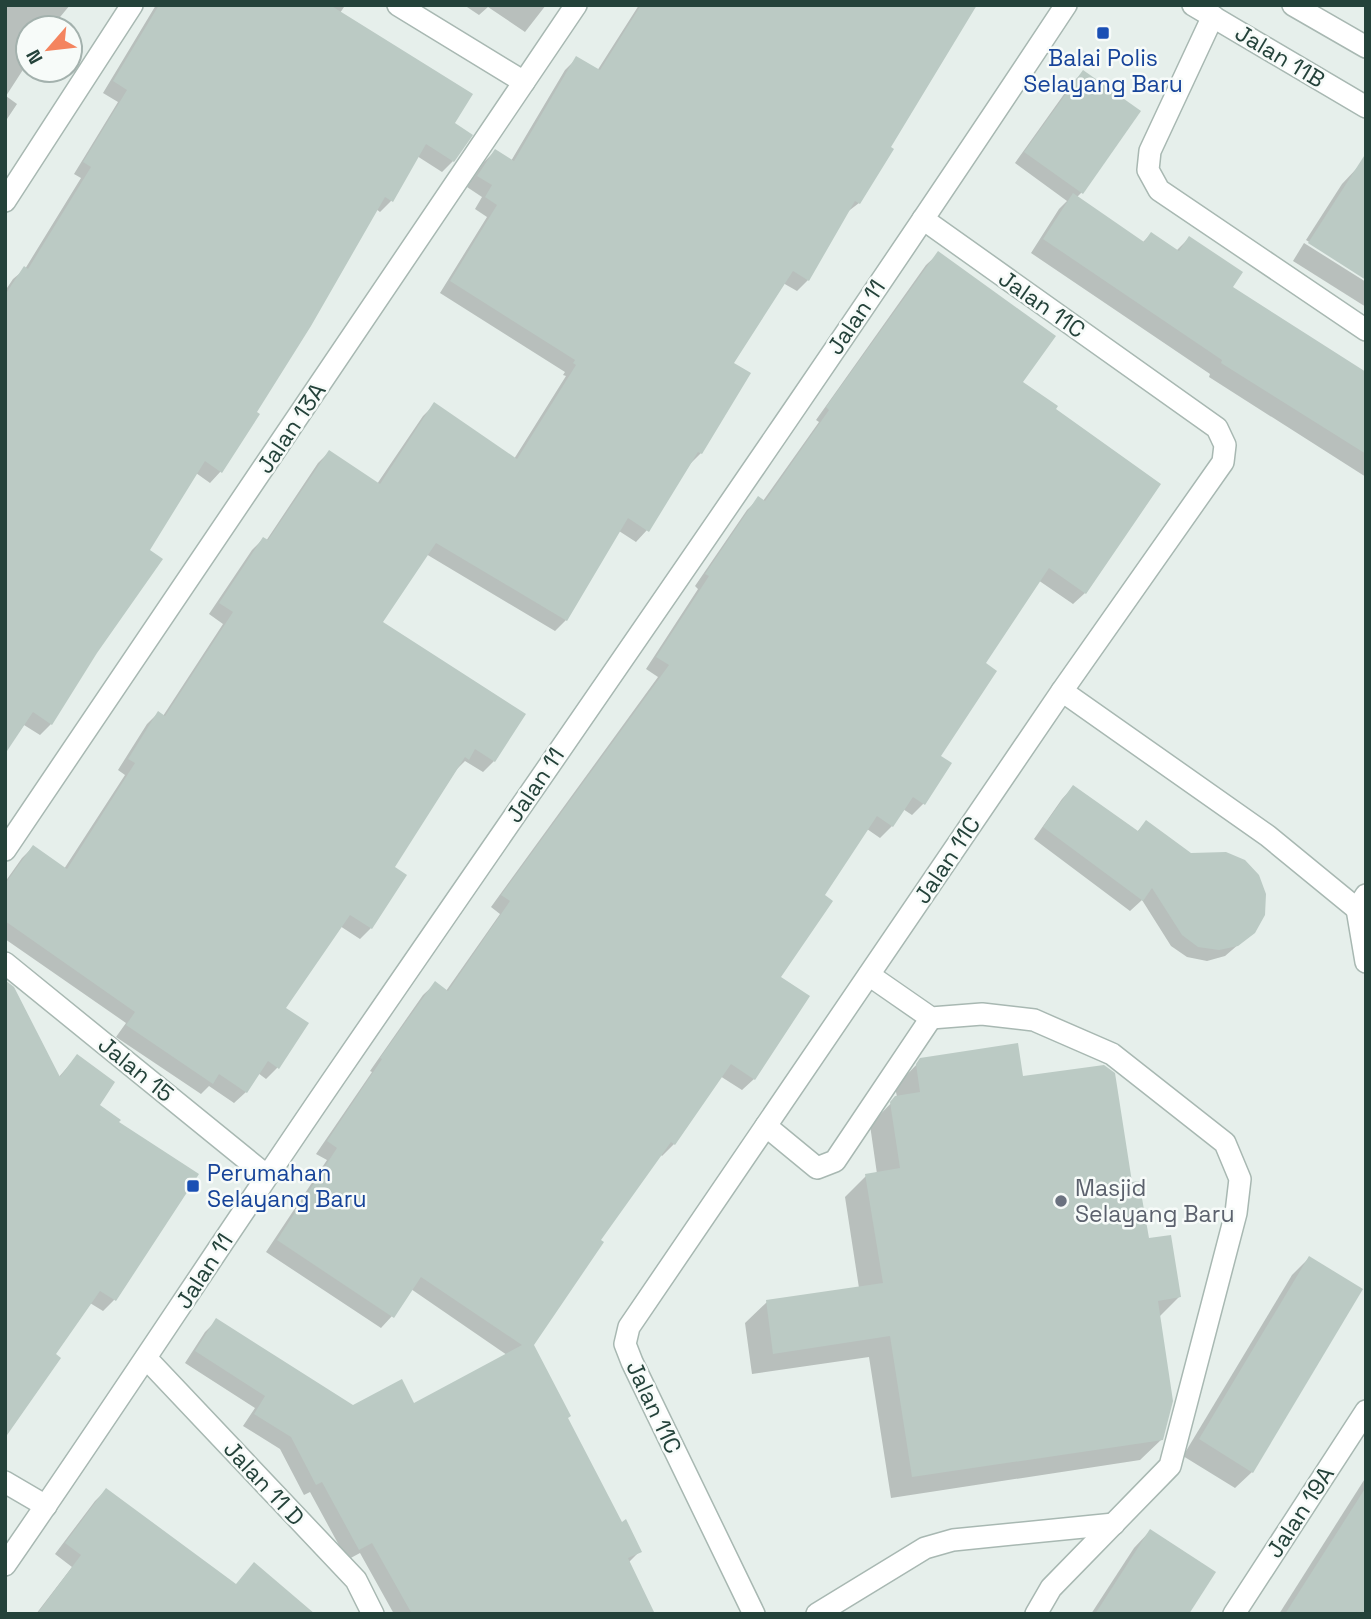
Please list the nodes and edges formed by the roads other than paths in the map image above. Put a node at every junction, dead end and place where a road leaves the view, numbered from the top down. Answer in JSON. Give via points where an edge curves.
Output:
{"nodes":[{"id":1,"x":132,"y":5,"type":"edge"},
{"id":2,"x":398,"y":5,"type":"edge"},
{"id":3,"x":576,"y":5,"type":"edge"},
{"id":4,"x":1066,"y":5,"type":"edge"},
{"id":5,"x":1193,"y":5,"type":"edge"},
{"id":6,"x":1293,"y":5,"type":"edge"},
{"id":7,"x":1213,"y":16,"type":"junction"},
{"id":8,"x":1364,"y":43,"type":"edge"},
{"id":9,"x":524,"y":82,"type":"junction"},
{"id":10,"x":1366,"y":107,"type":"edge"},
{"id":11,"x":5,"y":201,"type":"edge"},
{"id":12,"x":923,"y":219,"type":"junction"},
{"id":13,"x":1366,"y":330,"type":"edge"},
{"id":14,"x":1062,"y":691,"type":"junction"},
{"id":15,"x":5,"y":850,"type":"edge"},
{"id":16,"x":1361,"y":902,"type":"edge"},
{"id":17,"x":1366,"y":962,"type":"edge"},
{"id":18,"x":5,"y":964,"type":"edge"},
{"id":19,"x":869,"y":975,"type":"junction"},
{"id":20,"x":931,"y":1018,"type":"junction"},
{"id":21,"x":766,"y":1126,"type":"junction"},
{"id":22,"x":267,"y":1176,"type":"junction"},
{"id":23,"x":146,"y":1358,"type":"junction"},
{"id":24,"x":1366,"y":1411,"type":"edge"},
{"id":25,"x":5,"y":1482,"type":"edge"},
{"id":26,"x":46,"y":1506,"type":"junction"},
{"id":27,"x":1114,"y":1524,"type":"junction"},
{"id":28,"x":5,"y":1565,"type":"edge"},
{"id":29,"x":373,"y":1614,"type":"edge"},
{"id":30,"x":754,"y":1614,"type":"edge"},
{"id":31,"x":817,"y":1614,"type":"edge"},
{"id":32,"x":1036,"y":1614,"type":"edge"},
{"id":33,"x":1234,"y":1614,"type":"edge"}],
"edges":[{"from":1,"to":11,"type":"street"},
{"from":2,"to":9,"type":"street"},
{"from":3,"to":9,"type":"street","name":"Jalan 13A"},
{"from":4,"to":12,"type":"street","name":"Jalan 11"},
{"from":5,"to":7,"type":"street","name":"Jalan 11B"},
{"from":6,"to":8,"type":"street"},
{"from":7,"to":10,"type":"street","name":"Jalan 11B"},
{"from":7,"to":13,"type":"street","via":[[1150,151],[1148,170],[1159,190]]},
{"from":9,"to":15,"type":"street","name":"Jalan 13A"},
{"from":12,"to":14,"type":"street","name":"Jalan 11C","via":[[1217,428],[1225,445],[1223,462]]},
{"from":12,"to":22,"type":"street","name":"Jalan 11"},
{"from":14,"to":16,"type":"street"},
{"from":14,"to":19,"type":"street","name":"Jalan 11C"},
{"from":16,"to":17,"type":"street"},
{"from":18,"to":22,"type":"street","name":"Jalan 15"},
{"from":19,"to":20,"type":"street"},
{"from":19,"to":21,"type":"street","name":"Jalan 11C"},
{"from":20,"to":21,"type":"street","via":[[835,1161],[817,1168]]},
{"from":20,"to":27,"type":"street","via":[[982,1014],[1034,1020],[1112,1054],[1225,1143],[1240,1178],[1237,1213],[1170,1466]]},
{"from":21,"to":30,"type":"street","name":"Jalan 11C","via":[[629,1327],[625,1344]]},
{"from":22,"to":23,"type":"street","name":"Jalan 11"},
{"from":23,"to":26,"type":"street","name":"Jalan 11"},
{"from":23,"to":29,"type":"street","name":"Jalan 11 D","via":[[356,1580]]},
{"from":24,"to":33,"type":"street","name":"Jalan 19A"},
{"from":25,"to":26,"type":"street"},
{"from":26,"to":28,"type":"street","name":"Jalan 11"},
{"from":27,"to":31,"type":"street","via":[[934,1545]]},
{"from":27,"to":32,"type":"street","via":[[1052,1588]]}]}
